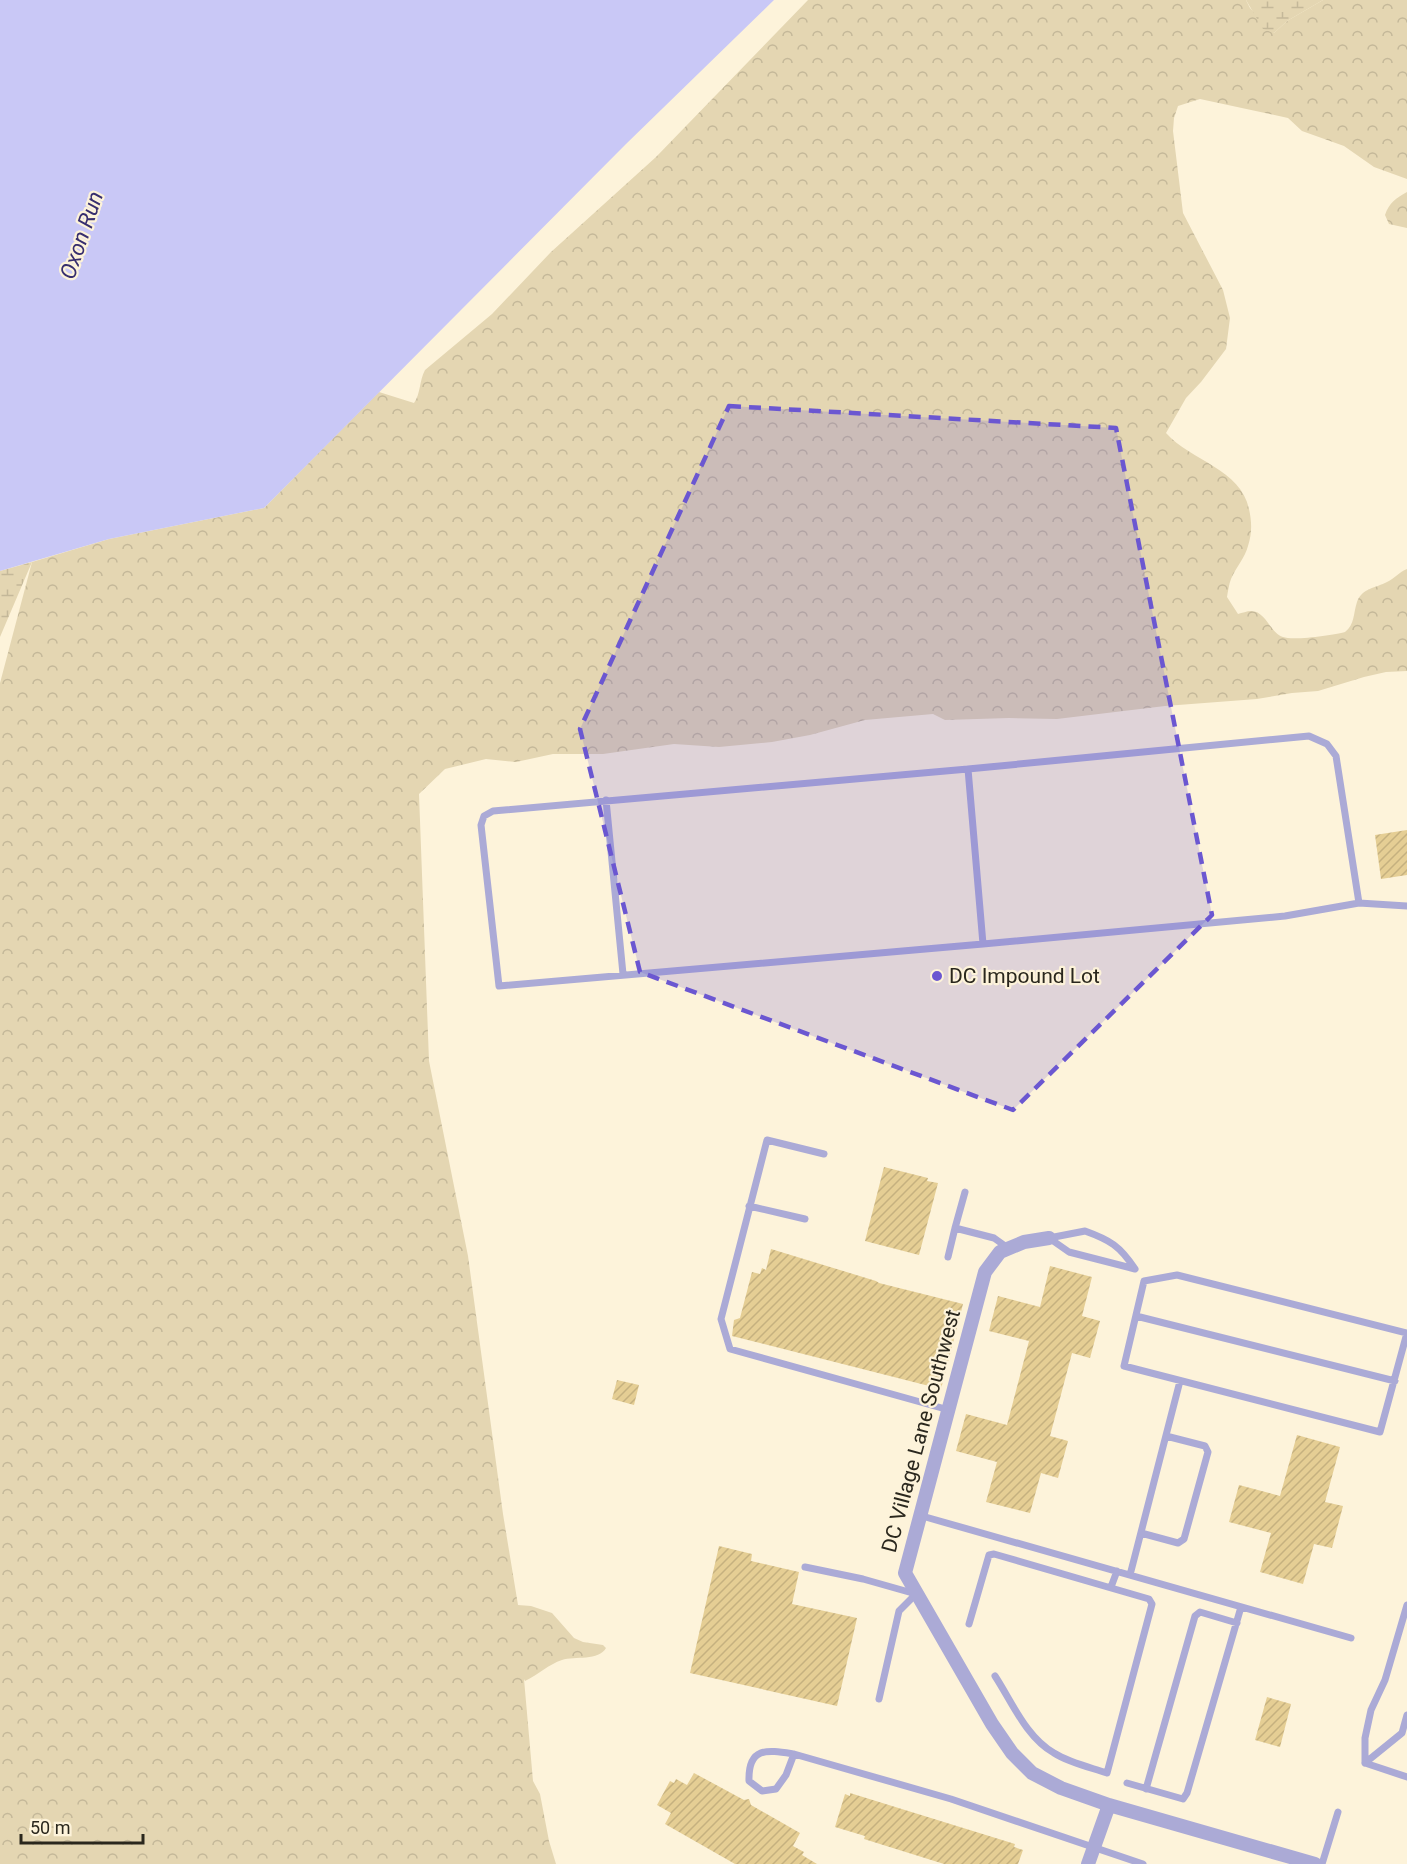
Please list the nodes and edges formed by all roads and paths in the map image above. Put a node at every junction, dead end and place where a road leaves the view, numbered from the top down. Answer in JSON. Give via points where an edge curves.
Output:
{"nodes":[{"id":1,"x":968,"y":770,"type":"junction"},
{"id":2,"x":606,"y":800,"type":"junction"},
{"id":3,"x":1359,"y":903,"type":"junction"},
{"id":4,"x":1407,"y":906,"type":"edge"},
{"id":5,"x":983,"y":944,"type":"junction"},
{"id":6,"x":622,"y":974,"type":"junction"},
{"id":7,"x":824,"y":1154,"type":"dead end"},
{"id":8,"x":965,"y":1192,"type":"dead end"},
{"id":9,"x":749,"y":1206,"type":"junction"},
{"id":10,"x":805,"y":1219,"type":"dead end"},
{"id":11,"x":955,"y":1228,"type":"junction"},
{"id":12,"x":1048,"y":1238,"type":"junction"},
{"id":13,"x":1008,"y":1248,"type":"junction"},
{"id":14,"x":948,"y":1257,"type":"dead end"},
{"id":15,"x":1135,"y":1269,"type":"junction"},
{"id":16,"x":1144,"y":1281,"type":"junction"},
{"id":17,"x":1136,"y":1316,"type":"junction"},
{"id":18,"x":1180,"y":1381,"type":"junction"},
{"id":19,"x":1395,"y":1381,"type":"junction"},
{"id":20,"x":949,"y":1410,"type":"junction"},
{"id":21,"x":1166,"y":1436,"type":"junction"},
{"id":22,"x":922,"y":1516,"type":"junction"},
{"id":23,"x":1141,"y":1533,"type":"junction"},
{"id":24,"x":805,"y":1567,"type":"dead end"},
{"id":25,"x":1117,"y":1571,"type":"junction"},
{"id":26,"x":1130,"y":1575,"type":"junction"},
{"id":27,"x":1111,"y":1587,"type":"junction"},
{"id":28,"x":916,"y":1594,"type":"junction"},
{"id":29,"x":1407,"y":1605,"type":"edge"},
{"id":30,"x":1241,"y":1607,"type":"junction"},
{"id":31,"x":1237,"y":1623,"type":"junction"},
{"id":32,"x":969,"y":1624,"type":"dead end"},
{"id":33,"x":1351,"y":1638,"type":"dead end"},
{"id":34,"x":995,"y":1676,"type":"dead end"},
{"id":35,"x":879,"y":1699,"type":"dead end"},
{"id":36,"x":1407,"y":1715,"type":"edge"},
{"id":37,"x":794,"y":1754,"type":"junction"},
{"id":38,"x":1365,"y":1763,"type":"junction"},
{"id":39,"x":1407,"y":1777,"type":"edge"},
{"id":40,"x":1127,"y":1783,"type":"dead end"},
{"id":41,"x":1146,"y":1789,"type":"junction"},
{"id":42,"x":1109,"y":1805,"type":"junction"},
{"id":43,"x":1338,"y":1812,"type":"dead end"},
{"id":44,"x":1094,"y":1848,"type":"junction"},
{"id":45,"x":1088,"y":1864,"type":"edge"},
{"id":46,"x":1143,"y":1864,"type":"edge"},
{"id":47,"x":1315,"y":1864,"type":"edge"},
{"id":48,"x":1322,"y":1864,"type":"edge"}],
"edges":[{"from":1,"to":2,"type":"lane"},
{"from":1,"to":3,"type":"lane","via":[[1309,736],[1327,744],[1336,756]]},
{"from":1,"to":5,"type":"lane"},
{"from":2,"to":6,"type":"lane"},
{"from":2,"to":6,"type":"lane","via":[[493,811],[484,816],[482,825],[499,986]]},
{"from":3,"to":4,"type":"lane"},
{"from":3,"to":5,"type":"lane","via":[[1285,916]]},
{"from":5,"to":6,"type":"lane"},
{"from":7,"to":9,"type":"lane","via":[[767,1140]]},
{"from":8,"to":11,"type":"lane"},
{"from":9,"to":10,"type":"lane"},
{"from":9,"to":20,"type":"lane","via":[[721,1319],[730,1349]]},
{"from":11,"to":13,"type":"lane","via":[[994,1238]]},
{"from":11,"to":14,"type":"lane"},
{"from":12,"to":13,"type":"street","name":"DC Village Lane Southwest"},
{"from":12,"to":15,"type":"lane","via":[[1069,1252]]},
{"from":12,"to":15,"type":"lane","via":[[1085,1231],[1111,1240]]},
{"from":13,"to":20,"type":"street","name":"DC Village Lane Southwest","via":[[1000,1252],[985,1272]]},
{"from":15,"to":16,"type":"lane"},
{"from":16,"to":17,"type":"lane"},
{"from":16,"to":19,"type":"lane","via":[[1177,1275],[1407,1333]]},
{"from":17,"to":18,"type":"lane","via":[[1124,1366]]},
{"from":17,"to":19,"type":"lane"},
{"from":18,"to":19,"type":"lane","via":[[1380,1432]]},
{"from":18,"to":21,"type":"lane"},
{"from":20,"to":22,"type":"street","name":"DC Village Lane Southwest"},
{"from":21,"to":23,"type":"lane"},
{"from":21,"to":23,"type":"lane","via":[[1205,1446],[1208,1452],[1184,1539],[1178,1543]]},
{"from":22,"to":25,"type":"lane"},
{"from":22,"to":28,"type":"street","name":"DC Village Lane Southwest","via":[[905,1573]]},
{"from":23,"to":26,"type":"lane"},
{"from":24,"to":28,"type":"lane"},
{"from":25,"to":26,"type":"lane"},
{"from":25,"to":27,"type":"lane"},
{"from":26,"to":30,"type":"lane"},
{"from":27,"to":32,"type":"lane","via":[[1021,1560],[989,1555]]},
{"from":27,"to":34,"type":"lane","via":[[1149,1599],[1152,1604],[1107,1773],[1051,1752],[1030,1733]]},
{"from":28,"to":35,"type":"lane","via":[[899,1611]]},
{"from":28,"to":42,"type":"street","name":"DC Village Lane Southwest","via":[[1011,1753],[1032,1773]]},
{"from":29,"to":38,"type":"lane","via":[[1385,1680],[1371,1710]]},
{"from":30,"to":31,"type":"lane"},
{"from":30,"to":33,"type":"lane"},
{"from":31,"to":41,"type":"lane","via":[[1187,1793],[1183,1799]]},
{"from":31,"to":41,"type":"lane","via":[[1200,1612],[1195,1616]]},
{"from":36,"to":38,"type":"lane","via":[[1402,1733]]},
{"from":37,"to":37,"type":"lane","via":[[768,1750],[756,1756],[749,1768],[750,1781],[762,1791],[776,1789]]},
{"from":37,"to":44,"type":"lane","via":[[951,1799]]},
{"from":38,"to":39,"type":"lane"},
{"from":40,"to":41,"type":"lane"},
{"from":42,"to":44,"type":"street"},
{"from":42,"to":47,"type":"street","name":"DC Village Lane Southwest"},
{"from":43,"to":48,"type":"lane"},
{"from":44,"to":45,"type":"street"},
{"from":44,"to":46,"type":"lane"}]}
